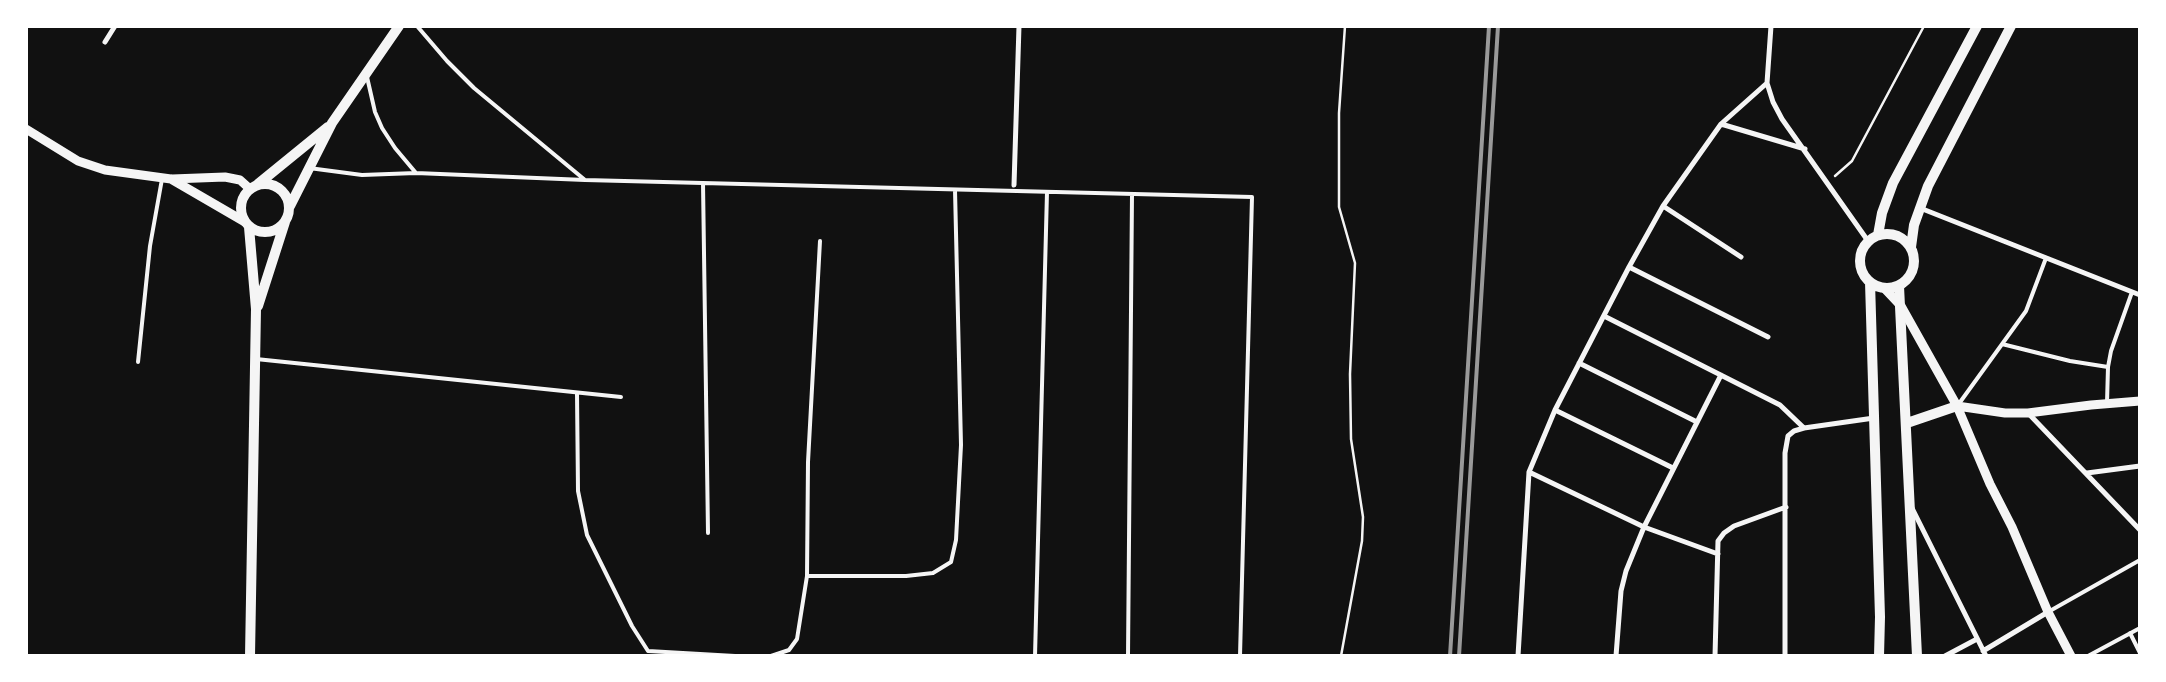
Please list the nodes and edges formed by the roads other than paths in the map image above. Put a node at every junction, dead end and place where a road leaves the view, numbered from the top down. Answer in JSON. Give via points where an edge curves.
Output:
{"nodes":[{"id":1,"x":115,"y":26,"type":"edge"},
{"id":2,"x":399,"y":26,"type":"edge"},
{"id":3,"x":417,"y":26,"type":"edge"},
{"id":4,"x":1019,"y":26,"type":"edge"},
{"id":5,"x":1771,"y":26,"type":"edge"},
{"id":6,"x":1977,"y":26,"type":"edge"},
{"id":7,"x":2011,"y":26,"type":"edge"},
{"id":8,"x":105,"y":42,"type":"dead end"},
{"id":9,"x":367,"y":75,"type":"junction"},
{"id":10,"x":1767,"y":83,"type":"junction"},
{"id":11,"x":332,"y":123,"type":"junction"},
{"id":12,"x":1721,"y":124,"type":"junction"},
{"id":13,"x":26,"y":129,"type":"edge"},
{"id":14,"x":1805,"y":149,"type":"junction"},
{"id":15,"x":309,"y":168,"type":"junction"},
{"id":16,"x":416,"y":173,"type":"junction"},
{"id":17,"x":167,"y":178,"type":"junction"},
{"id":18,"x":585,"y":180,"type":"junction"},
{"id":19,"x":703,"y":183,"type":"junction"},
{"id":20,"x":1014,"y":186,"type":"dead end"},
{"id":21,"x":254,"y":187,"type":"junction"},
{"id":22,"x":955,"y":190,"type":"junction"},
{"id":23,"x":1047,"y":192,"type":"junction"},
{"id":24,"x":1132,"y":194,"type":"junction"},
{"id":25,"x":290,"y":206,"type":"junction"},
{"id":26,"x":1663,"y":206,"type":"junction"},
{"id":27,"x":1920,"y":207,"type":"junction"},
{"id":28,"x":285,"y":222,"type":"junction"},
{"id":29,"x":247,"y":224,"type":"junction"},
{"id":30,"x":1878,"y":235,"type":"junction"},
{"id":31,"x":820,"y":241,"type":"dead end"},
{"id":32,"x":1868,"y":241,"type":"junction"},
{"id":33,"x":1911,"y":247,"type":"junction"},
{"id":34,"x":1741,"y":257,"type":"dead end"},
{"id":35,"x":2046,"y":258,"type":"junction"},
{"id":36,"x":1629,"y":267,"type":"junction"},
{"id":37,"x":1870,"y":282,"type":"junction"},
{"id":38,"x":1899,"y":286,"type":"junction"},
{"id":39,"x":1884,"y":288,"type":"junction"},
{"id":40,"x":2132,"y":292,"type":"junction"},
{"id":41,"x":2140,"y":295,"type":"edge"},
{"id":42,"x":1901,"y":306,"type":"junction"},
{"id":43,"x":256,"y":310,"type":"junction"},
{"id":44,"x":1604,"y":316,"type":"junction"},
{"id":45,"x":1768,"y":337,"type":"dead end"},
{"id":46,"x":2002,"y":344,"type":"junction"},
{"id":47,"x":256,"y":359,"type":"junction"},
{"id":48,"x":138,"y":362,"type":"dead end"},
{"id":49,"x":1579,"y":363,"type":"junction"},
{"id":50,"x":2108,"y":367,"type":"junction"},
{"id":51,"x":1721,"y":375,"type":"junction"},
{"id":52,"x":577,"y":393,"type":"junction"},
{"id":53,"x":621,"y":397,"type":"dead end"},
{"id":54,"x":2140,"y":401,"type":"edge"},
{"id":55,"x":2107,"y":404,"type":"junction"},
{"id":56,"x":1958,"y":406,"type":"junction"},
{"id":57,"x":1555,"y":410,"type":"junction"},
{"id":58,"x":2028,"y":414,"type":"junction"},
{"id":59,"x":1874,"y":418,"type":"junction"},
{"id":60,"x":1697,"y":422,"type":"junction"},
{"id":61,"x":1907,"y":423,"type":"junction"},
{"id":62,"x":1804,"y":428,"type":"junction"},
{"id":63,"x":2140,"y":466,"type":"edge"},
{"id":64,"x":1674,"y":468,"type":"junction"},
{"id":65,"x":1529,"y":472,"type":"junction"},
{"id":66,"x":2087,"y":473,"type":"junction"},
{"id":67,"x":1910,"y":504,"type":"junction"},
{"id":68,"x":1786,"y":507,"type":"junction"},
{"id":69,"x":1644,"y":527,"type":"junction"},
{"id":70,"x":2140,"y":530,"type":"edge"},
{"id":71,"x":708,"y":533,"type":"dead end"},
{"id":72,"x":1718,"y":554,"type":"junction"},
{"id":73,"x":2140,"y":560,"type":"edge"},
{"id":74,"x":807,"y":576,"type":"junction"},
{"id":75,"x":2048,"y":612,"type":"junction"},
{"id":76,"x":2140,"y":628,"type":"edge"},
{"id":77,"x":2130,"y":633,"type":"junction"},
{"id":78,"x":1977,"y":639,"type":"junction"},
{"id":79,"x":1984,"y":653,"type":"edge"},
{"id":80,"x":2140,"y":654,"type":"edge"},
{"id":81,"x":250,"y":656,"type":"edge"},
{"id":82,"x":735,"y":656,"type":"edge"},
{"id":83,"x":771,"y":656,"type":"edge"},
{"id":84,"x":1035,"y":656,"type":"edge"},
{"id":85,"x":1128,"y":656,"type":"edge"},
{"id":86,"x":1240,"y":656,"type":"edge"},
{"id":87,"x":1518,"y":656,"type":"edge"},
{"id":88,"x":1616,"y":656,"type":"edge"},
{"id":89,"x":1714,"y":656,"type":"edge"},
{"id":90,"x":1785,"y":656,"type":"edge"},
{"id":91,"x":1879,"y":656,"type":"edge"},
{"id":92,"x":1917,"y":656,"type":"edge"},
{"id":93,"x":1945,"y":656,"type":"edge"},
{"id":94,"x":2071,"y":656,"type":"edge"},
{"id":95,"x":2088,"y":656,"type":"edge"}],
"edges":[{"from":1,"to":8,"type":"street"},
{"from":2,"to":9,"type":"main road"},
{"from":3,"to":18,"type":"lane","via":[[474,88]]},
{"from":4,"to":20,"type":"street"},
{"from":5,"to":10,"type":"street"},
{"from":6,"to":30,"type":"main road","via":[[1893,183]]},
{"from":7,"to":27,"type":"main road","via":[[1939,163]]},
{"from":9,"to":11,"type":"main road"},
{"from":9,"to":16,"type":"lane","via":[[382,128]]},
{"from":10,"to":12,"type":"street"},
{"from":10,"to":14,"type":"street","via":[[1782,119]]},
{"from":11,"to":15,"type":"main road"},
{"from":11,"to":21,"type":"main road"},
{"from":12,"to":14,"type":"street"},
{"from":12,"to":26,"type":"street"},
{"from":13,"to":17,"type":"street","via":[[78,161],[120,173]]},
{"from":14,"to":32,"type":"street"},
{"from":15,"to":16,"type":"lane","via":[[362,175]]},
{"from":15,"to":25,"type":"main road"},
{"from":16,"to":18,"type":"lane"},
{"from":17,"to":21,"type":"street","via":[[225,177]]},
{"from":17,"to":29,"type":"street"},
{"from":17,"to":48,"type":"lane","via":[[150,246]]},
{"from":18,"to":19,"type":"lane"},
{"from":19,"to":22,"type":"lane"},
{"from":19,"to":71,"type":"lane"},
{"from":21,"to":25,"type":"main road","via":[[267,184],[282,191]]},
{"from":21,"to":29,"type":"main road","via":[[245,194],[241,208]]},
{"from":22,"to":23,"type":"lane"},
{"from":22,"to":74,"type":"lane","via":[[961,446],[956,540],[951,562],[933,573],[906,576]]},
{"from":23,"to":24,"type":"lane"},
{"from":23,"to":84,"type":"lane"},
{"from":24,"to":85,"type":"lane"},
{"from":24,"to":86,"type":"lane","via":[[1252,197]]},
{"from":25,"to":28,"type":"main road"},
{"from":26,"to":34,"type":"street"},
{"from":26,"to":36,"type":"street"},
{"from":27,"to":33,"type":"main road"},
{"from":27,"to":35,"type":"street"},
{"from":28,"to":29,"type":"main road","via":[[268,232],[258,231]]},
{"from":28,"to":43,"type":"main road"},
{"from":29,"to":43,"type":"main road"},
{"from":30,"to":32,"type":"main road"},
{"from":30,"to":33,"type":"main road","via":[[1894,234]]},
{"from":31,"to":74,"type":"lane","via":[[808,462]]},
{"from":32,"to":37,"type":"main road","via":[[1860,262]]},
{"from":33,"to":38,"type":"main road","via":[[1914,269]]},
{"from":35,"to":40,"type":"street"},
{"from":35,"to":46,"type":"lane","via":[[2026,311]]},
{"from":36,"to":44,"type":"street"},
{"from":36,"to":45,"type":"street"},
{"from":37,"to":39,"type":"main road"},
{"from":37,"to":59,"type":"main road"},
{"from":38,"to":39,"type":"main road"},
{"from":38,"to":42,"type":"main road"},
{"from":39,"to":42,"type":"street"},
{"from":40,"to":41,"type":"street"},
{"from":40,"to":50,"type":"lane"},
{"from":42,"to":56,"type":"street"},
{"from":42,"to":61,"type":"main road"},
{"from":43,"to":47,"type":"main road"},
{"from":44,"to":49,"type":"street"},
{"from":44,"to":51,"type":"street"},
{"from":46,"to":50,"type":"lane"},
{"from":46,"to":56,"type":"lane"},
{"from":47,"to":52,"type":"lane"},
{"from":47,"to":81,"type":"main road"},
{"from":49,"to":57,"type":"street"},
{"from":49,"to":60,"type":"street"},
{"from":50,"to":55,"type":"lane"},
{"from":51,"to":60,"type":"street"},
{"from":51,"to":62,"type":"street","via":[[1780,405]]},
{"from":52,"to":53,"type":"lane"},
{"from":52,"to":82,"type":"lane","via":[[578,491],[587,535],[632,626],[648,650]]},
{"from":54,"to":55,"type":"street"},
{"from":55,"to":58,"type":"street"},
{"from":56,"to":58,"type":"street"},
{"from":56,"to":61,"type":"main road"},
{"from":56,"to":75,"type":"street"},
{"from":57,"to":64,"type":"street"},
{"from":57,"to":65,"type":"street"},
{"from":58,"to":66,"type":"street"},
{"from":59,"to":62,"type":"street"},
{"from":59,"to":91,"type":"main road"},
{"from":60,"to":64,"type":"street"},
{"from":61,"to":67,"type":"main road"},
{"from":62,"to":68,"type":"street","via":[[1788,436],[1786,444]]},
{"from":63,"to":66,"type":"street"},
{"from":64,"to":69,"type":"street"},
{"from":65,"to":69,"type":"street"},
{"from":65,"to":87,"type":"street"},
{"from":66,"to":70,"type":"street"},
{"from":67,"to":78,"type":"street"},
{"from":67,"to":92,"type":"main road"},
{"from":68,"to":72,"type":"street","via":[[1734,526],[1718,541]]},
{"from":68,"to":90,"type":"street"},
{"from":69,"to":72,"type":"street"},
{"from":69,"to":88,"type":"street","via":[[1621,591]]},
{"from":72,"to":89,"type":"street"},
{"from":73,"to":75,"type":"lane"},
{"from":74,"to":83,"type":"lane","via":[[797,638],[789,650]]},
{"from":75,"to":79,"type":"street"},
{"from":75,"to":94,"type":"street"},
{"from":76,"to":77,"type":"lane"},
{"from":77,"to":80,"type":"lane"},
{"from":77,"to":95,"type":"lane"},
{"from":78,"to":79,"type":"street"},
{"from":78,"to":93,"type":"street"}]}
